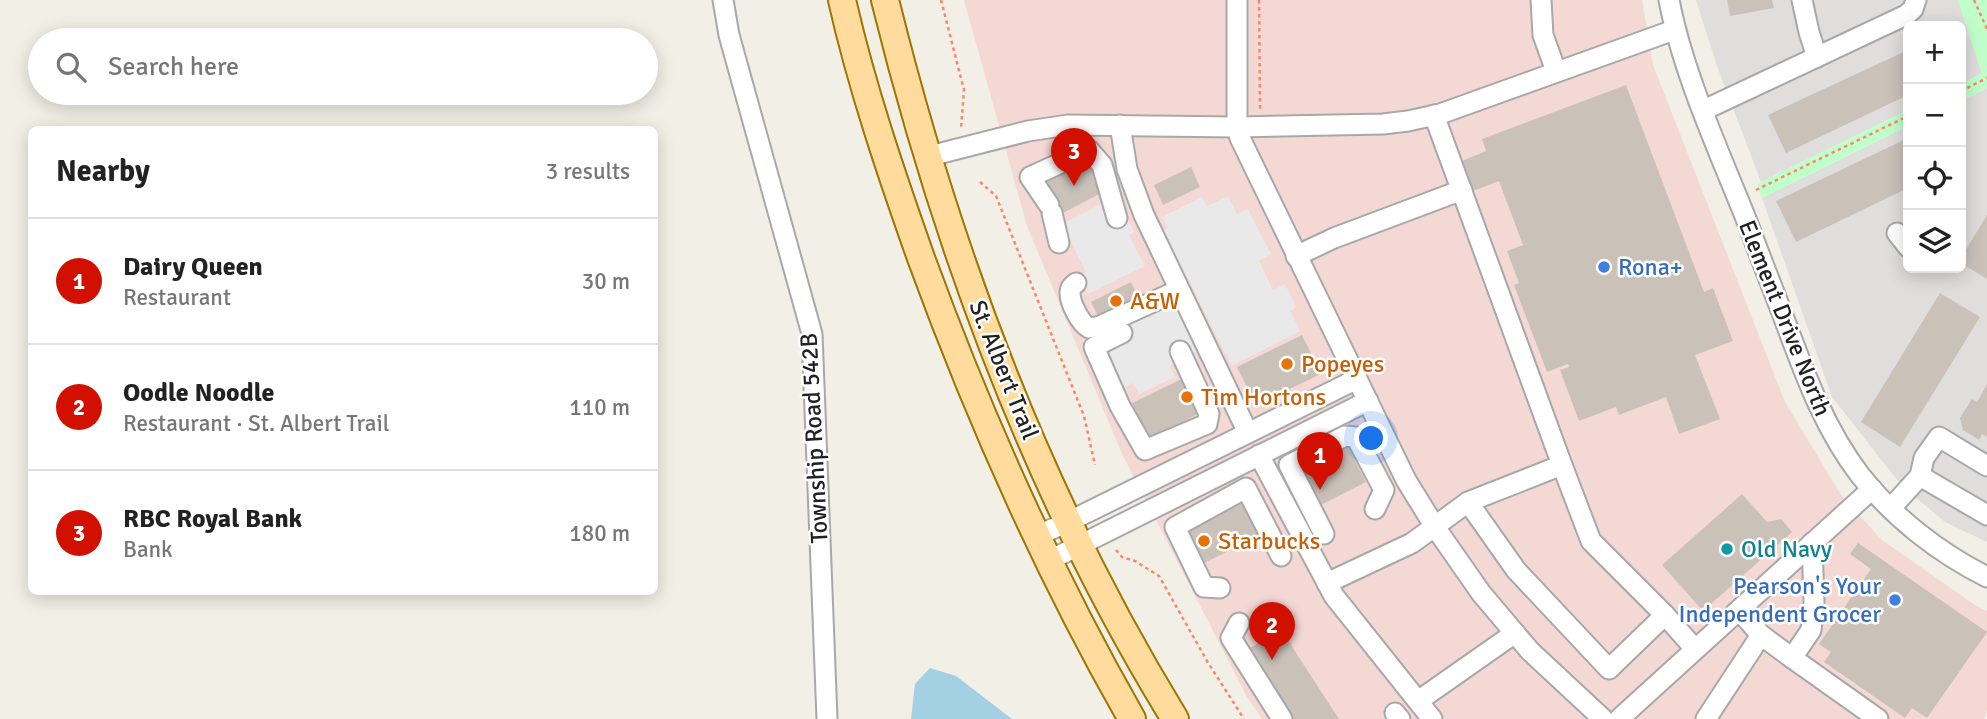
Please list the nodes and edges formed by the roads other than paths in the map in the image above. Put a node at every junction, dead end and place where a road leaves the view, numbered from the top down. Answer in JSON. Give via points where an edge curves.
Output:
{"nodes":[{"id":1,"x":723,"y":0,"type":"edge"},
{"id":2,"x":842,"y":0,"type":"edge"},
{"id":3,"x":885,"y":0,"type":"edge"},
{"id":4,"x":1237,"y":0,"type":"edge"},
{"id":5,"x":1541,"y":0,"type":"edge"},
{"id":6,"x":1669,"y":0,"type":"edge"},
{"id":7,"x":1802,"y":0,"type":"edge"},
{"id":8,"x":1916,"y":0,"type":"edge"},
{"id":9,"x":1674,"y":30,"type":"junction"},
{"id":10,"x":1817,"y":57,"type":"junction"},
{"id":11,"x":1556,"y":71,"type":"junction"},
{"id":12,"x":1704,"y":110,"type":"junction"},
{"id":13,"x":1434,"y":115,"type":"junction"},
{"id":14,"x":1120,"y":125,"type":"junction"},
{"id":15,"x":1237,"y":127,"type":"junction"},
{"id":16,"x":926,"y":156,"type":"junction"},
{"id":17,"x":1462,"y":190,"type":"junction"},
{"id":18,"x":1117,"y":218,"type":"dead end"},
{"id":19,"x":1059,"y":243,"type":"dead end"},
{"id":20,"x":1296,"y":256,"type":"junction"},
{"id":21,"x":1076,"y":283,"type":"dead end"},
{"id":22,"x":1179,"y":290,"type":"junction"},
{"id":23,"x":1122,"y":333,"type":"dead end"},
{"id":24,"x":1180,"y":351,"type":"dead end"},
{"id":25,"x":1357,"y":379,"type":"junction"},
{"id":26,"x":1368,"y":401,"type":"junction"},
{"id":27,"x":1248,"y":433,"type":"junction"},
{"id":28,"x":1259,"y":455,"type":"junction"},
{"id":29,"x":1562,"y":465,"type":"junction"},
{"id":30,"x":1987,"y":466,"type":"edge"},
{"id":31,"x":1920,"y":476,"type":"junction"},
{"id":32,"x":1872,"y":489,"type":"junction"},
{"id":33,"x":1468,"y":502,"type":"junction"},
{"id":34,"x":1891,"y":508,"type":"junction"},
{"id":35,"x":1375,"y":509,"type":"dead end"},
{"id":36,"x":1987,"y":515,"type":"edge"},
{"id":37,"x":1068,"y":522,"type":"junction"},
{"id":38,"x":1435,"y":527,"type":"junction"},
{"id":39,"x":1324,"y":534,"type":"dead end"},
{"id":40,"x":1036,"y":536,"type":"junction"},
{"id":41,"x":1812,"y":543,"type":"junction"},
{"id":42,"x":1080,"y":546,"type":"junction"},
{"id":43,"x":1281,"y":556,"type":"dead end"},
{"id":44,"x":1048,"y":561,"type":"junction"},
{"id":45,"x":1987,"y":577,"type":"edge"},
{"id":46,"x":1327,"y":583,"type":"junction"},
{"id":47,"x":1220,"y":588,"type":"dead end"},
{"id":48,"x":1739,"y":610,"type":"junction"},
{"id":49,"x":1665,"y":615,"type":"junction"},
{"id":50,"x":1239,"y":623,"type":"dead end"},
{"id":51,"x":1515,"y":633,"type":"junction"},
{"id":52,"x":1761,"y":635,"type":"junction"},
{"id":53,"x":1695,"y":649,"type":"junction"},
{"id":54,"x":1792,"y":658,"type":"junction"},
{"id":55,"x":1418,"y":701,"type":"junction"},
{"id":56,"x":827,"y":719,"type":"edge"},
{"id":57,"x":1132,"y":719,"type":"edge"},
{"id":58,"x":1175,"y":719,"type":"edge"},
{"id":59,"x":1282,"y":719,"type":"edge"},
{"id":60,"x":1432,"y":719,"type":"edge"},
{"id":61,"x":1603,"y":719,"type":"edge"},
{"id":62,"x":1619,"y":719,"type":"edge"},
{"id":63,"x":1706,"y":719,"type":"edge"},
{"id":64,"x":1878,"y":719,"type":"edge"}],
"edges":[{"from":1,"to":56,"type":"street","name":"Township Road 542B","via":[[812,334]]},
{"from":2,"to":40,"type":"main road","name":"St. Albert Trail","via":[[874,118],[937,304]]},
{"from":3,"to":16,"type":"main road","name":"St. Albert Trail"},
{"from":4,"to":15,"type":"street"},
{"from":5,"to":11,"type":"street","via":[[1543,35]]},
{"from":6,"to":9,"type":"street","name":"Element Drive North"},
{"from":7,"to":10,"type":"street"},
{"from":8,"to":10,"type":"street","via":[[1906,15]]},
{"from":9,"to":11,"type":"street"},
{"from":9,"to":12,"type":"street","name":"Element Drive North"},
{"from":10,"to":12,"type":"street"},
{"from":11,"to":13,"type":"street"},
{"from":12,"to":32,"type":"street","name":"Element Drive North","via":[[1803,371],[1827,424]]},
{"from":13,"to":15,"type":"street","via":[[1383,124]]},
{"from":13,"to":17,"type":"street"},
{"from":14,"to":15,"type":"street"},
{"from":14,"to":16,"type":"street","via":[[1050,127]]},
{"from":14,"to":22,"type":"street","via":[[1127,169]]},
{"from":15,"to":20,"type":"street"},
{"from":16,"to":37,"type":"main road","name":"St. Albert Trail","via":[[984,326]]},
{"from":17,"to":20,"type":"street"},
{"from":17,"to":29,"type":"street"},
{"from":18,"to":19,"type":"street","via":[[1102,165],[1089,150],[1030,177],[1050,209]]},
{"from":20,"to":25,"type":"street"},
{"from":21,"to":22,"type":"street","via":[[1070,295],[1081,322],[1089,328]]},
{"from":22,"to":27,"type":"street"},
{"from":23,"to":24,"type":"street","via":[[1094,347],[1146,450],[1207,424],[1209,414]]},
{"from":25,"to":26,"type":"street"},
{"from":25,"to":27,"type":"street"},
{"from":26,"to":28,"type":"street"},
{"from":26,"to":38,"type":"street","via":[[1406,480]]},
{"from":27,"to":37,"type":"street"},
{"from":28,"to":42,"type":"street"},
{"from":28,"to":46,"type":"street"},
{"from":29,"to":33,"type":"street"},
{"from":29,"to":49,"type":"street","via":[[1591,541]]},
{"from":30,"to":31,"type":"street","via":[[1939,437],[1924,458]]},
{"from":31,"to":34,"type":"street"},
{"from":31,"to":36,"type":"street"},
{"from":32,"to":34,"type":"street","name":"Element Drive North"},
{"from":32,"to":41,"type":"street"},
{"from":33,"to":38,"type":"street"},
{"from":33,"to":49,"type":"street","via":[[1516,570],[1609,669]]},
{"from":34,"to":45,"type":"street","name":"Element Drive North","via":[[1942,550]]},
{"from":35,"to":39,"type":"street","via":[[1384,490],[1356,437],[1345,436],[1289,465]]},
{"from":37,"to":40,"type":"street"},
{"from":37,"to":42,"type":"main road","name":"St. Albert Trail"},
{"from":38,"to":46,"type":"street","via":[[1412,543]]},
{"from":38,"to":51,"type":"street"},
{"from":40,"to":44,"type":"main road","name":"St. Albert Trail"},
{"from":41,"to":48,"type":"street"},
{"from":41,"to":54,"type":"street","via":[[1811,630]]},
{"from":42,"to":44,"type":"street"},
{"from":42,"to":58,"type":"main road","name":"St. Albert Trail"},
{"from":43,"to":47,"type":"street","via":[[1246,488],[1175,527],[1204,587]]},
{"from":44,"to":57,"type":"main road","name":"St. Albert Trail"},
{"from":46,"to":55,"type":"street"},
{"from":48,"to":52,"type":"street"},
{"from":48,"to":53,"type":"street"},
{"from":49,"to":53,"type":"street"},
{"from":50,"to":59,"type":"street","via":[[1231,638]]},
{"from":51,"to":55,"type":"street"},
{"from":51,"to":61,"type":"street"},
{"from":52,"to":54,"type":"street"},
{"from":52,"to":63,"type":"street"},
{"from":53,"to":62,"type":"street"},
{"from":54,"to":64,"type":"street"},
{"from":55,"to":60,"type":"street"}]}
